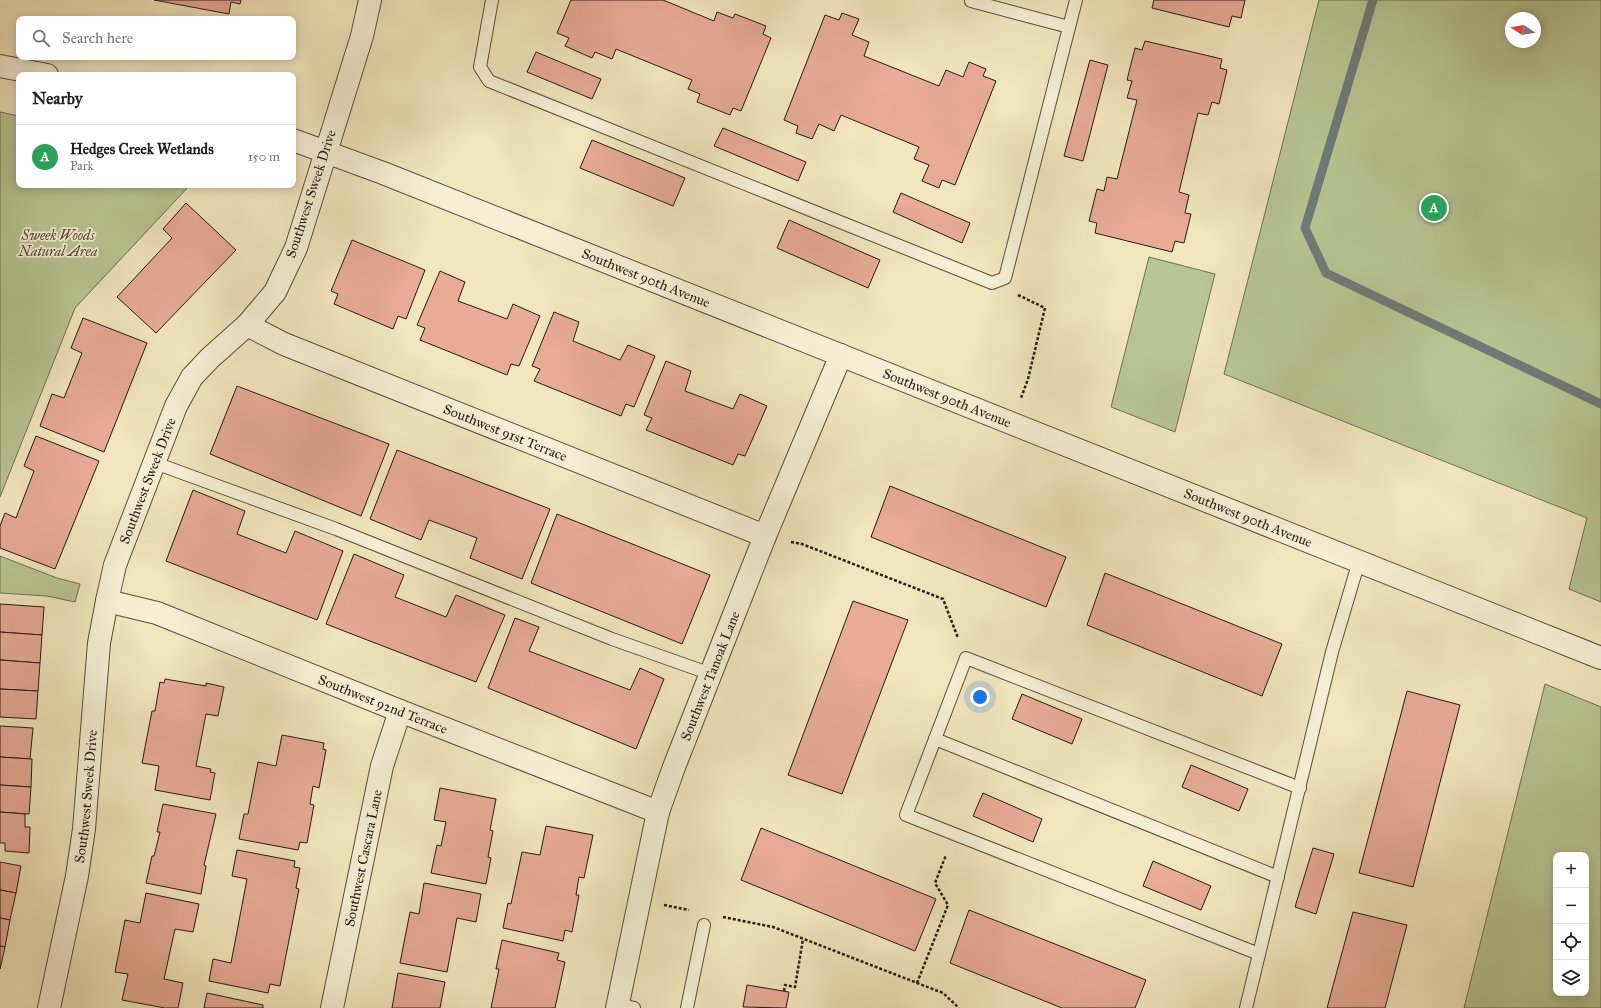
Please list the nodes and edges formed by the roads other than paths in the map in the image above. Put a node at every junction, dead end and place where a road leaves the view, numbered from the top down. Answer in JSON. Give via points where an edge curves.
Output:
{"nodes":[{"id":1,"x":370,"y":0,"type":"edge"},
{"id":2,"x":492,"y":0,"type":"edge"},
{"id":3,"x":972,"y":0,"type":"edge"},
{"id":4,"x":1076,"y":0,"type":"edge"},
{"id":5,"x":1069,"y":27,"type":"junction"},
{"id":6,"x":0,"y":66,"type":"edge"},
{"id":7,"x":31,"y":72,"type":"edge"},
{"id":8,"x":296,"y":141,"type":"edge"},
{"id":9,"x":326,"y":152,"type":"junction"},
{"id":10,"x":247,"y":325,"type":"junction"},
{"id":11,"x":841,"y":355,"type":"junction"},
{"id":12,"x":155,"y":463,"type":"junction"},
{"id":13,"x":765,"y":536,"type":"junction"},
{"id":14,"x":1359,"y":561,"type":"junction"},
{"id":15,"x":107,"y":601,"type":"junction"},
{"id":16,"x":1601,"y":658,"type":"edge"},
{"id":17,"x":711,"y":674,"type":"junction"},
{"id":18,"x":400,"y":711,"type":"junction"},
{"id":19,"x":936,"y":739,"type":"junction"},
{"id":20,"x":1300,"y":788,"type":"junction"},
{"id":21,"x":658,"y":812,"type":"junction"},
{"id":22,"x":1278,"y":877,"type":"junction"},
{"id":23,"x":704,"y":925,"type":"dead end"},
{"id":24,"x":1259,"y":954,"type":"junction"},
{"id":25,"x":623,"y":1007,"type":"edge"},
{"id":26,"x":48,"y":1008,"type":"edge"},
{"id":27,"x":332,"y":1008,"type":"edge"},
{"id":28,"x":687,"y":1008,"type":"edge"},
{"id":29,"x":1246,"y":1008,"type":"edge"}],
"edges":[{"from":1,"to":9,"type":"street","name":"Southwest Sweek Drive","via":[[362,36]]},
{"from":2,"to":5,"type":"lane","via":[[480,66],[489,81],[992,283],[1005,278]]},
{"from":3,"to":5,"type":"lane"},
{"from":4,"to":5,"type":"lane"},
{"from":6,"to":7,"type":"street"},
{"from":8,"to":9,"type":"street","name":"Southwest 90th Avenue"},
{"from":9,"to":10,"type":"street","name":"Southwest Sweek Drive","via":[[296,248],[275,292]]},
{"from":9,"to":11,"type":"street","name":"Southwest 90th Avenue"},
{"from":10,"to":12,"type":"street","name":"Southwest Sweek Drive","via":[[192,377],[176,406]]},
{"from":10,"to":13,"type":"street","name":"Southwest 91st Terrace","via":[[284,344]]},
{"from":11,"to":13,"type":"street","name":"Southwest Tanoak Lane"},
{"from":11,"to":14,"type":"street","name":"Southwest 90th Avenue"},
{"from":12,"to":15,"type":"street","name":"Southwest Sweek Drive","via":[[115,565]]},
{"from":12,"to":17,"type":"lane","via":[[336,529],[612,639]]},
{"from":13,"to":17,"type":"street","name":"Southwest Tanoak Lane"},
{"from":14,"to":16,"type":"street","name":"Southwest 90th Avenue"},
{"from":14,"to":20,"type":"lane","via":[[1332,652]]},
{"from":15,"to":18,"type":"street","name":"Southwest 92nd Terrace","via":[[157,614]]},
{"from":15,"to":26,"type":"street","name":"Southwest Sweek Drive","via":[[99,643],[84,829],[77,876]]},
{"from":17,"to":21,"type":"street","name":"Southwest Tanoak Lane"},
{"from":18,"to":21,"type":"street","name":"Southwest 92nd Terrace"},
{"from":18,"to":27,"type":"street","name":"Southwest Cascara Lane","via":[[382,766]]},
{"from":19,"to":20,"type":"lane","via":[[966,658]]},
{"from":19,"to":22,"type":"lane"},
{"from":19,"to":24,"type":"lane","via":[[906,815]]},
{"from":20,"to":22,"type":"lane"},
{"from":21,"to":25,"type":"street","name":"Southwest Tanoak Lane","via":[[640,900]]},
{"from":22,"to":24,"type":"lane"},
{"from":23,"to":28,"type":"lane"},
{"from":24,"to":29,"type":"lane"}]}
